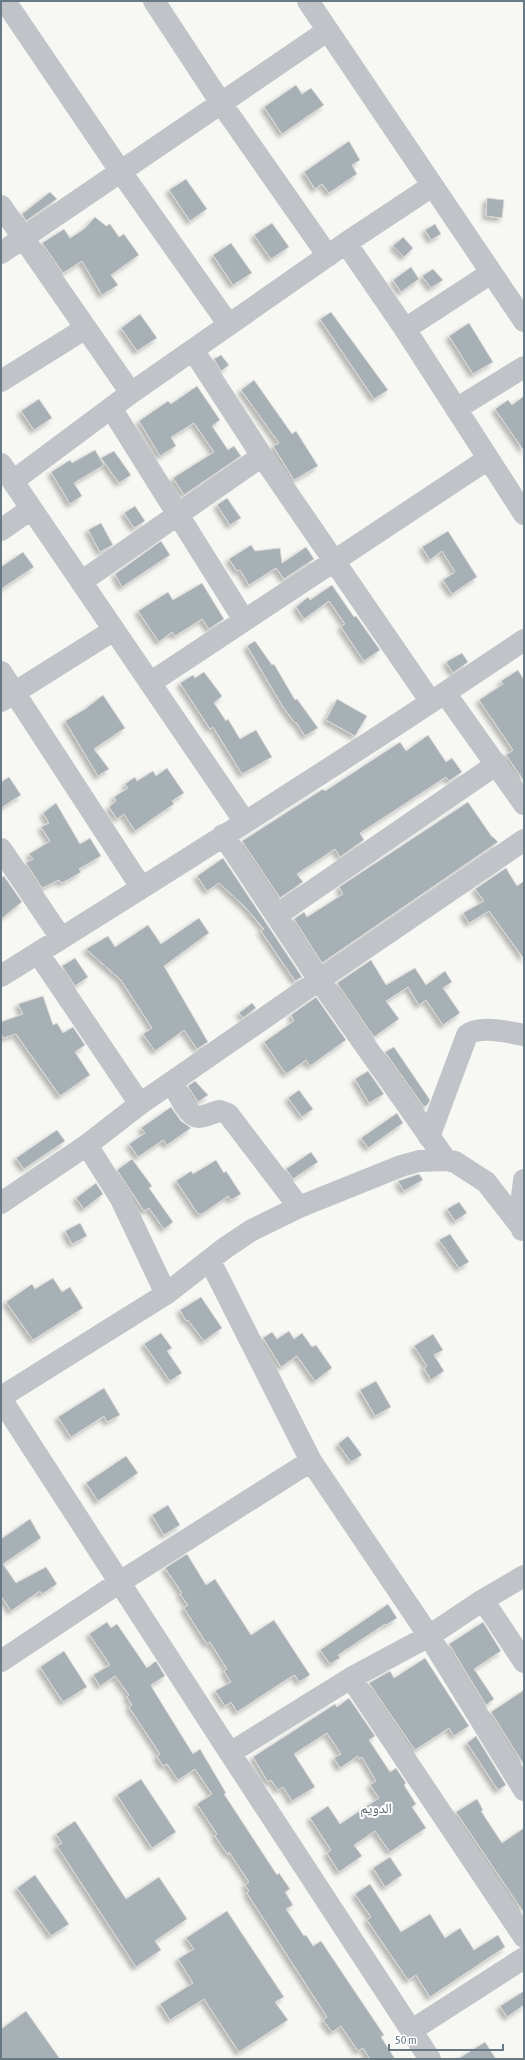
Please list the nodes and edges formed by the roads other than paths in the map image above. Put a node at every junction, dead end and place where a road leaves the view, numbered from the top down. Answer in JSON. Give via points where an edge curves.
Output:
{"nodes":[{"id":1,"x":5,"y":1,"type":"edge"},
{"id":2,"x":154,"y":1,"type":"edge"},
{"id":3,"x":308,"y":1,"type":"edge"},
{"id":4,"x":327,"y":31,"type":"junction"},
{"id":5,"x":221,"y":103,"type":"junction"},
{"id":6,"x":121,"y":172,"type":"junction"},
{"id":7,"x":432,"y":186,"type":"junction"},
{"id":8,"x":1,"y":206,"type":"edge"},
{"id":9,"x":23,"y":238,"type":"junction"},
{"id":10,"x":346,"y":243,"type":"junction"},
{"id":11,"x":1,"y":253,"type":"edge"},
{"id":12,"x":328,"y":256,"type":"junction"},
{"id":13,"x":490,"y":272,"type":"junction"},
{"id":14,"x":524,"y":321,"type":"edge"},
{"id":15,"x":229,"y":325,"type":"junction"},
{"id":16,"x":86,"y":328,"type":"junction"},
{"id":17,"x":405,"y":329,"type":"junction"},
{"id":18,"x":193,"y":350,"type":"junction"},
{"id":19,"x":524,"y":367,"type":"edge"},
{"id":20,"x":3,"y":374,"type":"edge"},
{"id":21,"x":131,"y":393,"type":"junction"},
{"id":22,"x":112,"y":408,"type":"junction"},
{"id":23,"x":456,"y":409,"type":"junction"},
{"id":24,"x":262,"y":456,"type":"junction"},
{"id":25,"x":488,"y":459,"type":"junction"},
{"id":26,"x":7,"y":472,"type":"edge"},
{"id":27,"x":31,"y":509,"type":"junction"},
{"id":28,"x":523,"y":512,"type":"edge"},
{"id":29,"x":179,"y":514,"type":"junction"},
{"id":30,"x":1,"y":530,"type":"edge"},
{"id":31,"x":334,"y":562,"type":"junction"},
{"id":32,"x":81,"y":582,"type":"junction"},
{"id":33,"x":244,"y":620,"type":"junction"},
{"id":34,"x":114,"y":630,"type":"junction"},
{"id":35,"x":524,"y":640,"type":"edge"},
{"id":36,"x":1,"y":672,"type":"edge"},
{"id":37,"x":150,"y":683,"type":"junction"},
{"id":38,"x":8,"y":697,"type":"edge"},
{"id":39,"x":438,"y":697,"type":"junction"},
{"id":40,"x":497,"y":764,"type":"junction"},
{"id":41,"x":524,"y":804,"type":"edge"},
{"id":42,"x":245,"y":822,"type":"junction"},
{"id":43,"x":223,"y":835,"type":"junction"},
{"id":44,"x":524,"y":840,"type":"edge"},
{"id":45,"x":1,"y":849,"type":"edge"},
{"id":46,"x":141,"y":887,"type":"junction"},
{"id":47,"x":277,"y":915,"type":"junction"},
{"id":48,"x":61,"y":938,"type":"junction"},
{"id":49,"x":38,"y":953,"type":"junction"},
{"id":50,"x":1,"y":976,"type":"edge"},
{"id":51,"x":319,"y":980,"type":"junction"},
{"id":52,"x":524,"y":1035,"type":"edge"},
{"id":53,"x":172,"y":1082,"type":"junction"},
{"id":54,"x":140,"y":1104,"type":"junction"},
{"id":55,"x":429,"y":1136,"type":"junction"},
{"id":56,"x":87,"y":1146,"type":"junction"},
{"id":57,"x":446,"y":1160,"type":"junction"},
{"id":58,"x":524,"y":1180,"type":"edge"},
{"id":59,"x":1,"y":1203,"type":"edge"},
{"id":60,"x":300,"y":1207,"type":"junction"},
{"id":61,"x":523,"y":1233,"type":"edge"},
{"id":62,"x":210,"y":1261,"type":"junction"},
{"id":63,"x":166,"y":1294,"type":"junction"},
{"id":64,"x":1,"y":1398,"type":"edge"},
{"id":65,"x":311,"y":1461,"type":"junction"},
{"id":66,"x":524,"y":1576,"type":"edge"},
{"id":67,"x":120,"y":1582,"type":"junction"},
{"id":68,"x":483,"y":1600,"type":"junction"},
{"id":69,"x":429,"y":1636,"type":"junction"},
{"id":70,"x":1,"y":1661,"type":"edge"},
{"id":71,"x":524,"y":1662,"type":"edge"},
{"id":72,"x":351,"y":1678,"type":"junction"},
{"id":73,"x":230,"y":1753,"type":"junction"},
{"id":74,"x":524,"y":1790,"type":"edge"},
{"id":75,"x":524,"y":1937,"type":"edge"},
{"id":76,"x":524,"y":1958,"type":"edge"},
{"id":77,"x":412,"y":2030,"type":"junction"},
{"id":78,"x":430,"y":2059,"type":"edge"}],
"edges":[{"from":1,"to":6,"type":"street"},
{"from":2,"to":5,"type":"street"},
{"from":3,"to":4,"type":"street"},
{"from":4,"to":5,"type":"street"},
{"from":4,"to":7,"type":"street"},
{"from":5,"to":6,"type":"street"},
{"from":5,"to":12,"type":"street"},
{"from":6,"to":9,"type":"street"},
{"from":6,"to":15,"type":"street"},
{"from":7,"to":10,"type":"street"},
{"from":7,"to":13,"type":"street"},
{"from":8,"to":9,"type":"street"},
{"from":9,"to":11,"type":"street"},
{"from":9,"to":16,"type":"street"},
{"from":10,"to":12,"type":"street"},
{"from":10,"to":17,"type":"street"},
{"from":12,"to":15,"type":"street"},
{"from":13,"to":14,"type":"street"},
{"from":13,"to":17,"type":"street"},
{"from":15,"to":18,"type":"street"},
{"from":16,"to":20,"type":"street"},
{"from":16,"to":21,"type":"street"},
{"from":17,"to":23,"type":"street"},
{"from":18,"to":21,"type":"street"},
{"from":18,"to":24,"type":"street"},
{"from":19,"to":23,"type":"street"},
{"from":21,"to":22,"type":"street"},
{"from":22,"to":26,"type":"street"},
{"from":22,"to":29,"type":"street"},
{"from":23,"to":25,"type":"street"},
{"from":24,"to":29,"type":"street"},
{"from":24,"to":31,"type":"street"},
{"from":25,"to":28,"type":"street"},
{"from":25,"to":31,"type":"street"},
{"from":26,"to":27,"type":"street"},
{"from":27,"to":30,"type":"street"},
{"from":27,"to":32,"type":"street"},
{"from":29,"to":32,"type":"street"},
{"from":29,"to":33,"type":"street"},
{"from":31,"to":33,"type":"street"},
{"from":31,"to":39,"type":"street"},
{"from":32,"to":34,"type":"street"},
{"from":33,"to":37,"type":"street"},
{"from":34,"to":37,"type":"street"},
{"from":34,"to":38,"type":"street"},
{"from":35,"to":39,"type":"street"},
{"from":36,"to":38,"type":"street"},
{"from":37,"to":42,"type":"street"},
{"from":38,"to":46,"type":"street"},
{"from":39,"to":40,"type":"street"},
{"from":39,"to":42,"type":"street"},
{"from":40,"to":41,"type":"street"},
{"from":40,"to":47,"type":"street"},
{"from":42,"to":43,"type":"street"},
{"from":43,"to":46,"type":"street"},
{"from":43,"to":47,"type":"street"},
{"from":44,"to":51,"type":"street"},
{"from":45,"to":48,"type":"street"},
{"from":46,"to":48,"type":"street"},
{"from":47,"to":51,"type":"street"},
{"from":48,"to":49,"type":"street"},
{"from":49,"to":50,"type":"street"},
{"from":49,"to":54,"type":"street"},
{"from":51,"to":53,"type":"street"},
{"from":51,"to":55,"type":"street"},
{"from":52,"to":55,"type":"street","via":[[479,1030],[467,1035]]},
{"from":53,"to":54,"type":"street"},
{"from":53,"to":60,"type":"street","via":[[194,1116],[220,1111],[228,1114]]},
{"from":54,"to":56,"type":"street"},
{"from":55,"to":57,"type":"street"},
{"from":56,"to":59,"type":"street"},
{"from":56,"to":63,"type":"street","via":[[121,1199]]},
{"from":57,"to":60,"type":"street","via":[[419,1161],[401,1166]]},
{"from":57,"to":61,"type":"street","via":[[465,1167],[486,1182]]},
{"from":58,"to":61,"type":"street","via":[[521,1196]]},
{"from":60,"to":62,"type":"street","via":[[252,1230]]},
{"from":62,"to":63,"type":"street"},
{"from":62,"to":65,"type":"street"},
{"from":63,"to":64,"type":"street"},
{"from":64,"to":67,"type":"street"},
{"from":65,"to":67,"type":"street"},
{"from":65,"to":69,"type":"street"},
{"from":66,"to":68,"type":"street"},
{"from":67,"to":70,"type":"street"},
{"from":67,"to":73,"type":"street"},
{"from":68,"to":69,"type":"street"},
{"from":68,"to":71,"type":"street"},
{"from":69,"to":72,"type":"street"},
{"from":69,"to":74,"type":"street"},
{"from":72,"to":73,"type":"street"},
{"from":72,"to":75,"type":"street"},
{"from":73,"to":77,"type":"street"},
{"from":76,"to":77,"type":"street"},
{"from":77,"to":78,"type":"street"}]}
